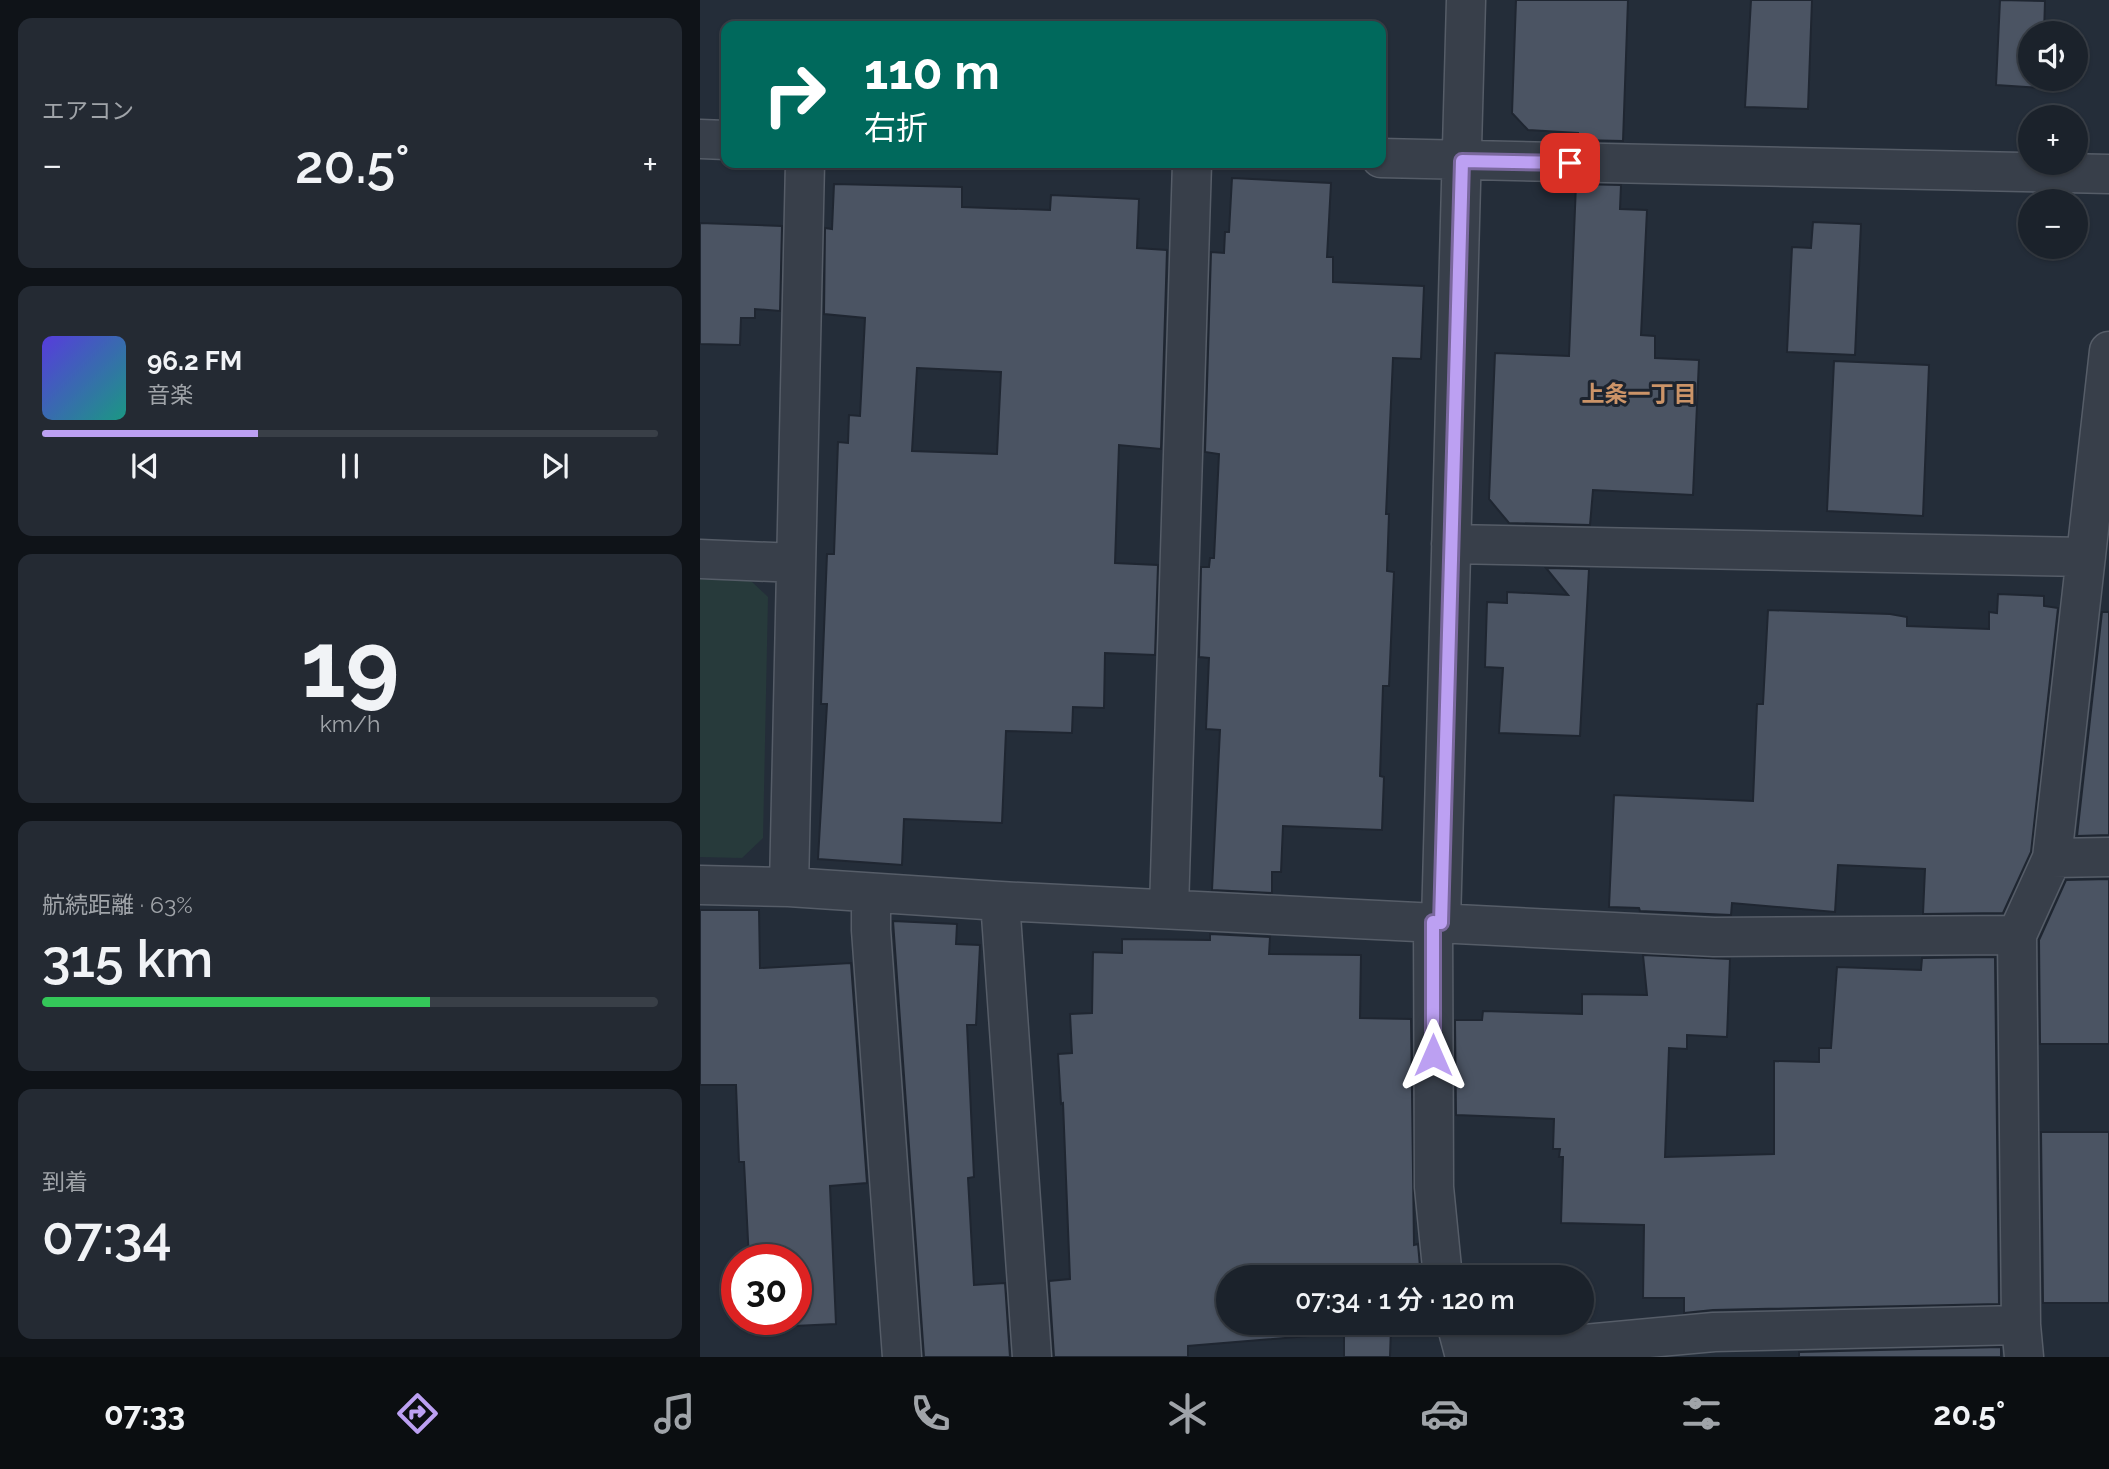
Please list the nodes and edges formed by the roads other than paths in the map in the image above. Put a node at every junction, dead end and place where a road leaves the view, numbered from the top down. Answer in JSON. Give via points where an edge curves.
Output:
{"nodes":[{"id":1,"x":1466,"y":0,"type":"edge"},
{"id":2,"x":700,"y":139,"type":"edge"},
{"id":3,"x":721,"y":140,"type":"edge"},
{"id":4,"x":1386,"y":158,"type":"edge"},
{"id":5,"x":1462,"y":161,"type":"junction"},
{"id":6,"x":805,"y":168,"type":"edge"},
{"id":7,"x":1192,"y":168,"type":"edge"},
{"id":8,"x":2109,"y":174,"type":"edge"},
{"id":9,"x":2109,"y":351,"type":"edge"},
{"id":10,"x":1451,"y":544,"type":"junction"},
{"id":11,"x":2086,"y":557,"type":"junction"},
{"id":12,"x":700,"y":559,"type":"edge"},
{"id":13,"x":796,"y":563,"type":"junction"},
{"id":14,"x":2109,"y":857,"type":"edge"},
{"id":15,"x":2052,"y":858,"type":"junction"},
{"id":16,"x":700,"y":885,"type":"edge"},
{"id":17,"x":789,"y":887,"type":"junction"},
{"id":18,"x":871,"y":893,"type":"junction"},
{"id":19,"x":1000,"y":901,"type":"junction"},
{"id":20,"x":1168,"y":909,"type":"junction"},
{"id":21,"x":1437,"y":923,"type":"junction"},
{"id":22,"x":2017,"y":934,"type":"junction"},
{"id":23,"x":1442,"y":1265,"type":"edge"},
{"id":24,"x":2023,"y":1341,"type":"edge"},
{"id":25,"x":1462,"y":1345,"type":"edge"},
{"id":26,"x":902,"y":1357,"type":"edge"},
{"id":27,"x":1032,"y":1357,"type":"edge"}],
"edges":[{"from":1,"to":5,"type":"street"},
{"from":2,"to":3,"type":"street"},
{"from":4,"to":5,"type":"street"},
{"from":5,"to":8,"type":"street"},
{"from":5,"to":10,"type":"street"},
{"from":6,"to":13,"type":"street"},
{"from":7,"to":20,"type":"street"},
{"from":9,"to":11,"type":"street"},
{"from":10,"to":11,"type":"street"},
{"from":10,"to":21,"type":"street"},
{"from":11,"to":15,"type":"street"},
{"from":12,"to":13,"type":"street"},
{"from":13,"to":17,"type":"street"},
{"from":14,"to":15,"type":"street"},
{"from":15,"to":22,"type":"street"},
{"from":16,"to":17,"type":"street"},
{"from":17,"to":18,"type":"street"},
{"from":18,"to":19,"type":"street"},
{"from":18,"to":26,"type":"street"},
{"from":19,"to":20,"type":"street"},
{"from":19,"to":27,"type":"street"},
{"from":20,"to":21,"type":"street"},
{"from":21,"to":22,"type":"street","via":[[1714,937]]},
{"from":21,"to":23,"type":"street","via":[[1434,1187]]},
{"from":22,"to":24,"type":"street"},
{"from":24,"to":25,"type":"street","via":[[1714,1332]]}]}
